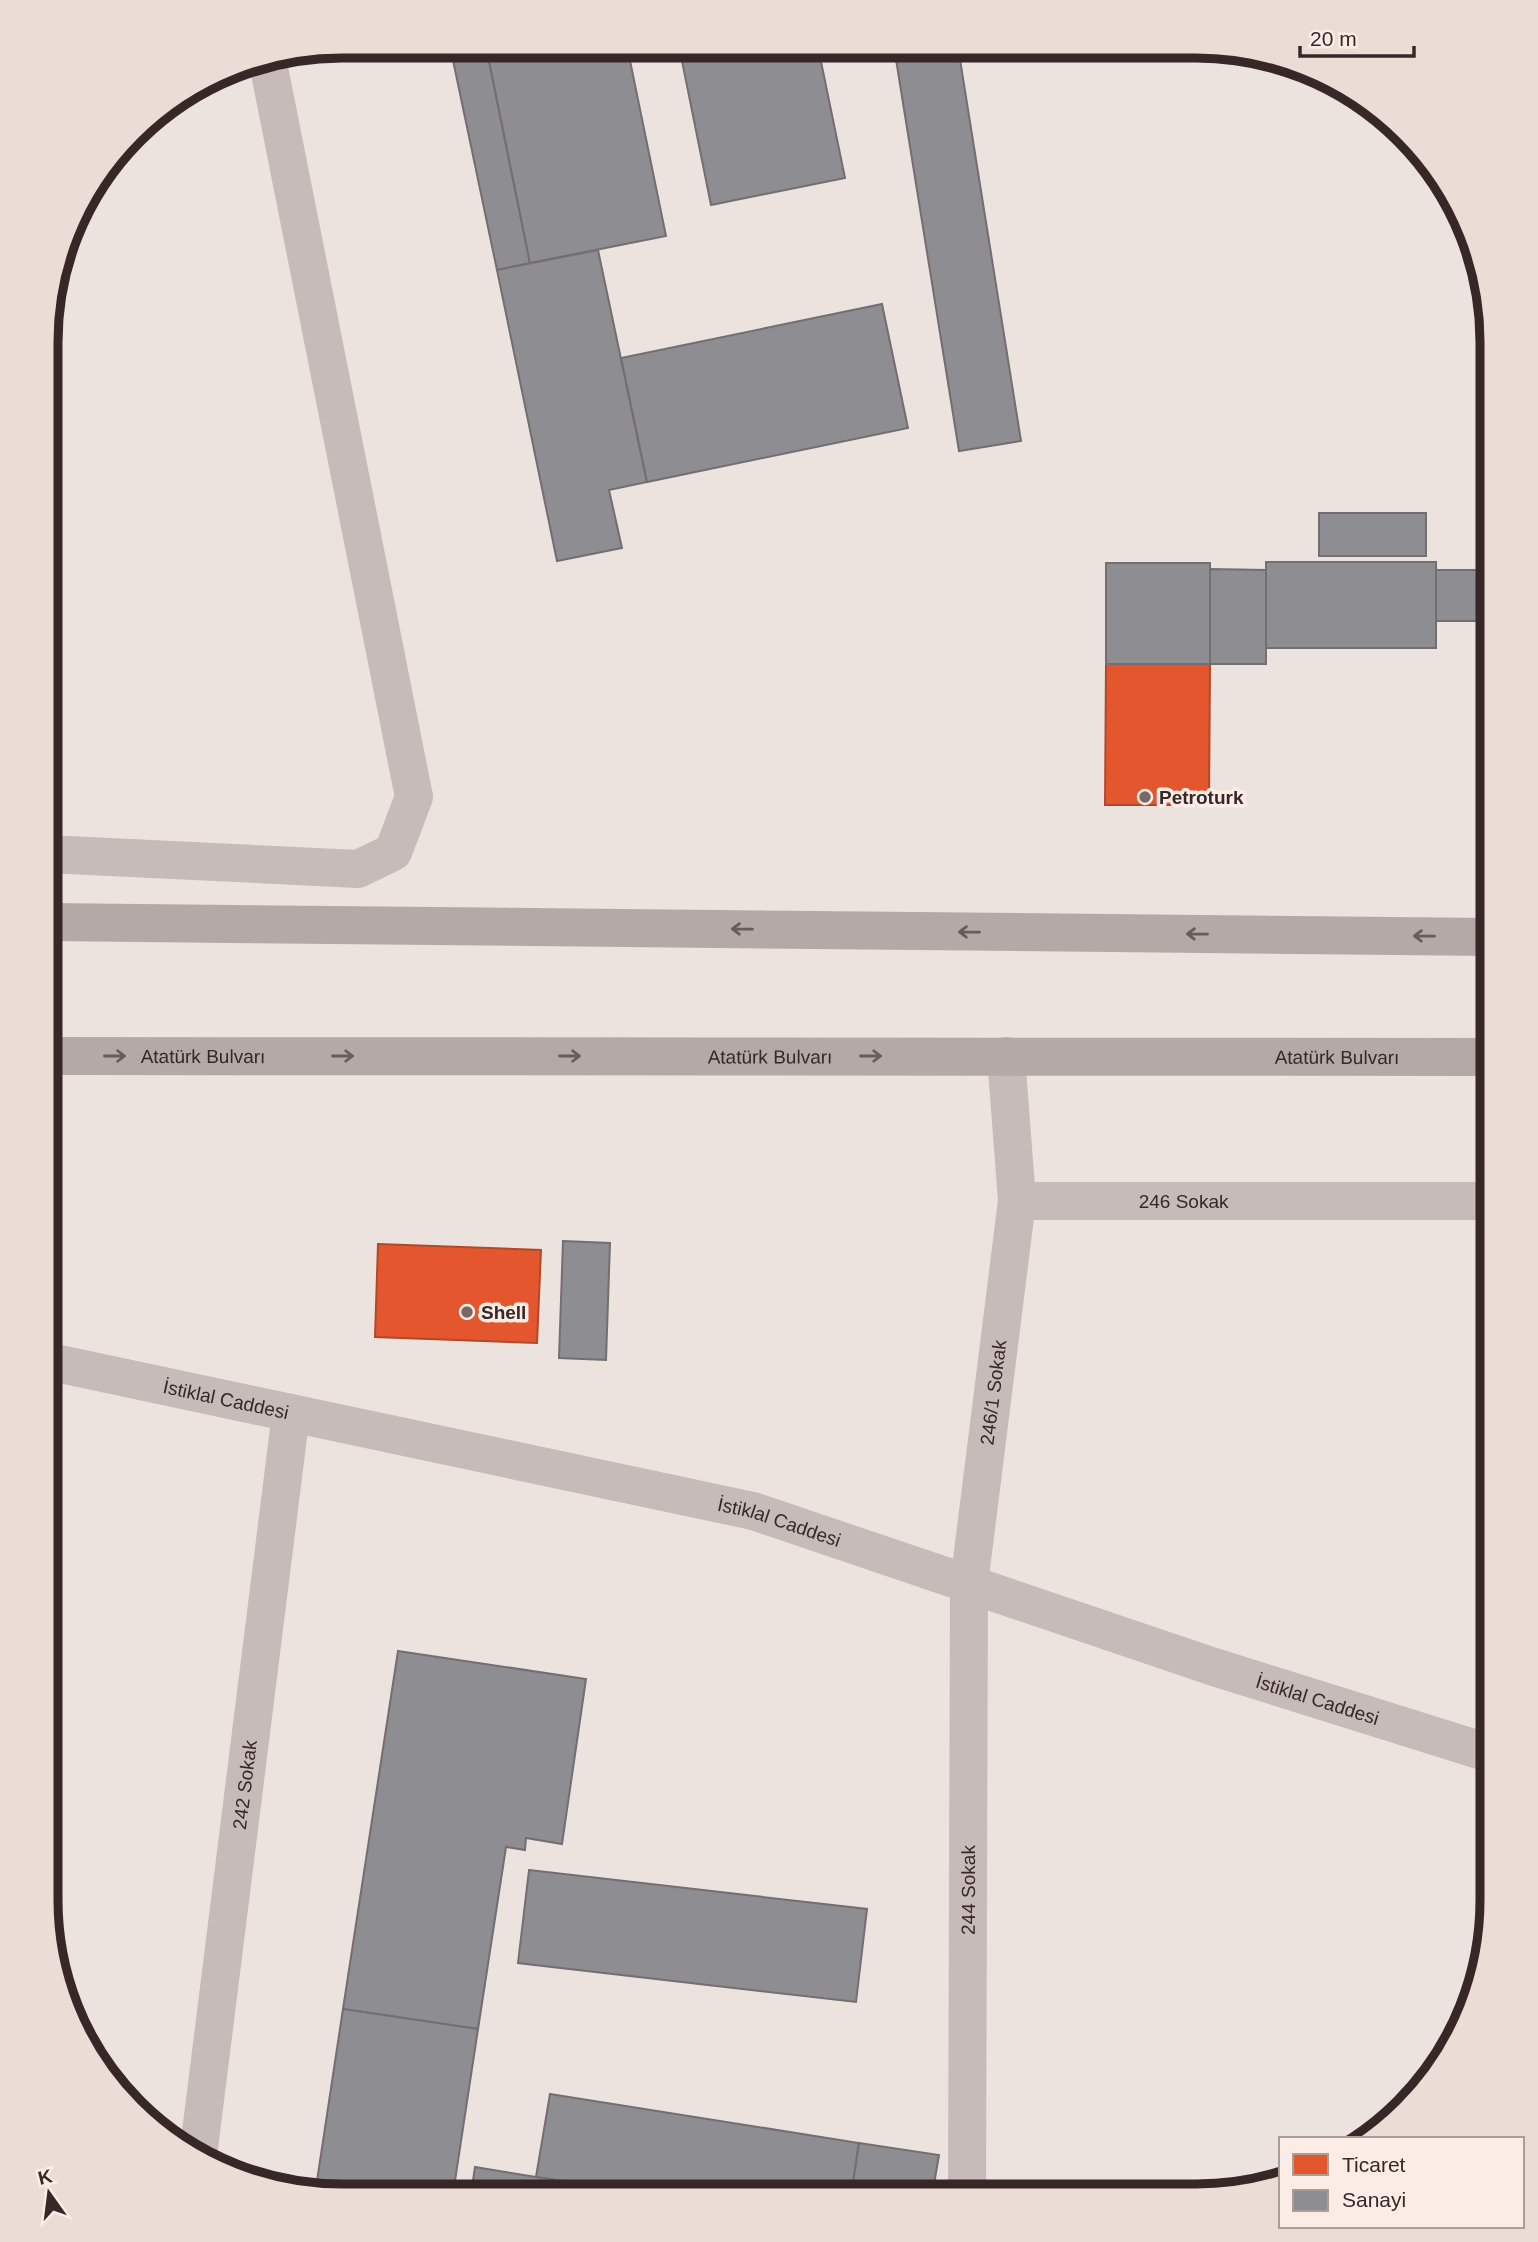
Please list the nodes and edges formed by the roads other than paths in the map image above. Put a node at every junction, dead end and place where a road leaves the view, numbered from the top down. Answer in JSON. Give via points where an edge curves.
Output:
{"nodes":[{"id":1,"x":269,"y":67,"type":"edge"},
{"id":2,"x":58,"y":855,"type":"edge"},
{"id":3,"x":58,"y":922,"type":"edge"},
{"id":4,"x":1480,"y":937,"type":"edge"},
{"id":5,"x":58,"y":1056,"type":"edge"},
{"id":6,"x":1006,"y":1056,"type":"junction"},
{"id":7,"x":1480,"y":1057,"type":"edge"},
{"id":8,"x":1017,"y":1201,"type":"junction"},
{"id":9,"x":1480,"y":1201,"type":"edge"},
{"id":10,"x":58,"y":1364,"type":"edge"},
{"id":11,"x":291,"y":1413,"type":"junction"},
{"id":12,"x":969,"y":1584,"type":"junction"},
{"id":13,"x":1480,"y":1750,"type":"edge"},
{"id":14,"x":199,"y":2146,"type":"edge"},
{"id":15,"x":967,"y":2184,"type":"edge"}],
"edges":[{"from":1,"to":2,"type":"street","via":[[414,797],[393,852],[359,869]]},
{"from":4,"to":3,"type":"main road","one_way":true},
{"from":5,"to":6,"type":"main road","name":"Atatürk Bulvarı","one_way":true},
{"from":6,"to":7,"type":"main road","name":"Atatürk Bulvarı"},
{"from":6,"to":8,"type":"street"},
{"from":8,"to":9,"type":"street","name":"246 Sokak"},
{"from":8,"to":12,"type":"street","name":"246/1 Sokak"},
{"from":10,"to":11,"type":"street","name":"İstiklal Caddesi"},
{"from":11,"to":12,"type":"street","name":"İstiklal Caddesi","via":[[754,1511]]},
{"from":11,"to":14,"type":"street","name":"242 Sokak"},
{"from":12,"to":13,"type":"street","name":"İstiklal Caddesi"},
{"from":12,"to":15,"type":"street","name":"244 Sokak"}]}
